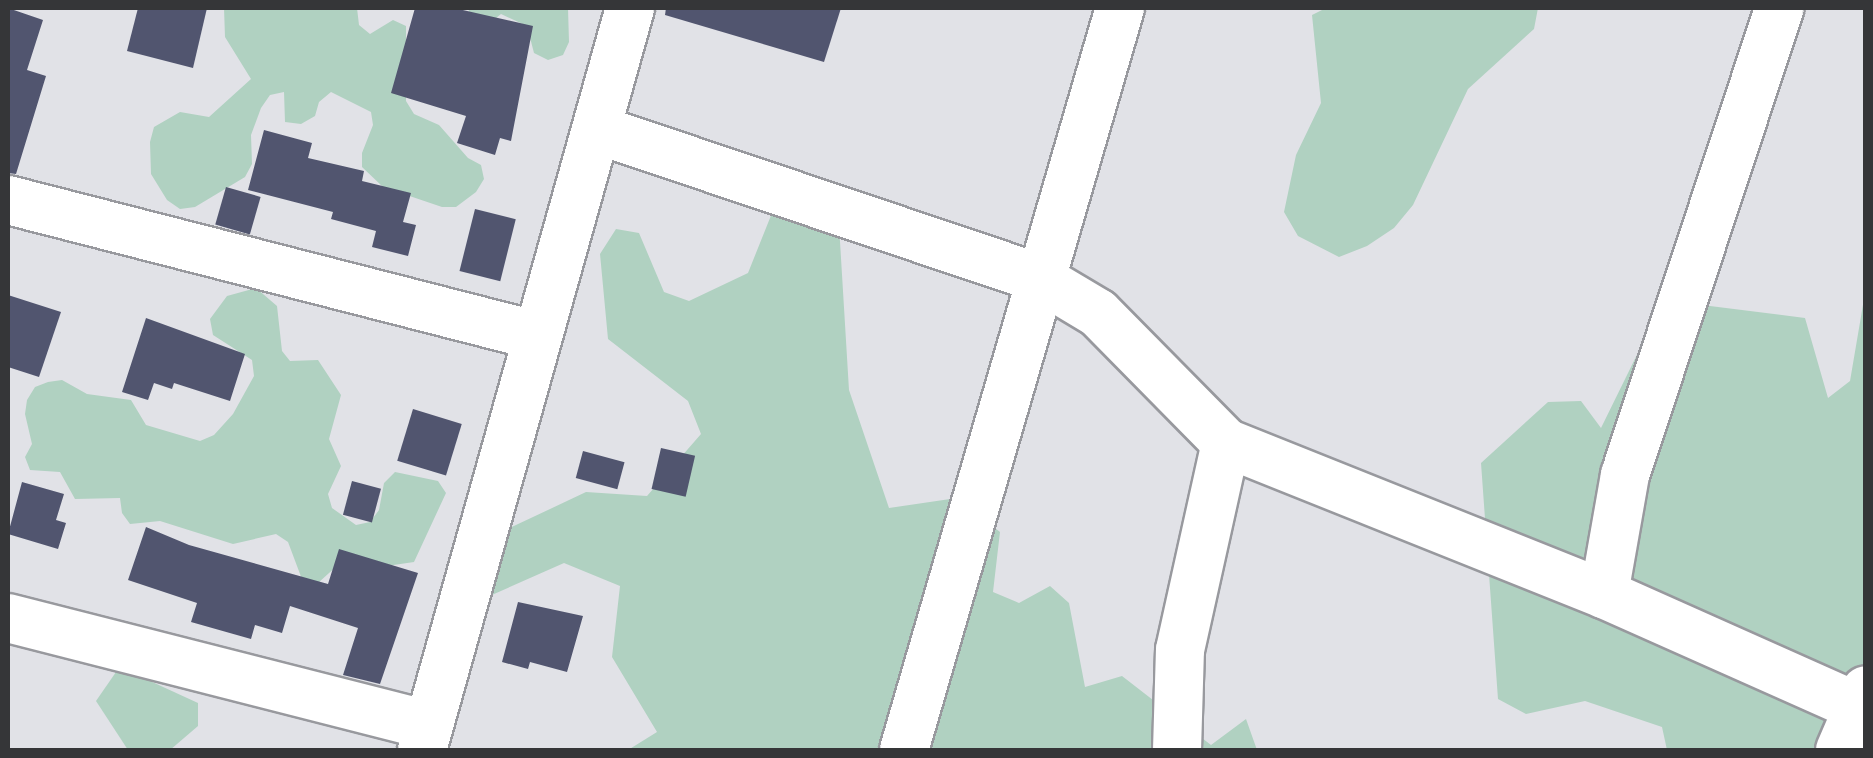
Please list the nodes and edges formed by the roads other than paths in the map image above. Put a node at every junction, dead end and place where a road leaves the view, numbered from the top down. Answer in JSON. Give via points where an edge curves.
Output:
{"nodes":[{"id":1,"x":630,"y":8,"type":"edge"},
{"id":2,"x":1120,"y":8,"type":"edge"},
{"id":3,"x":1778,"y":8,"type":"edge"},
{"id":4,"x":596,"y":129,"type":"junction"},
{"id":5,"x":8,"y":200,"type":"edge"},
{"id":6,"x":1041,"y":279,"type":"junction"},
{"id":7,"x":538,"y":336,"type":"junction"},
{"id":8,"x":1226,"y":442,"type":"junction"},
{"id":9,"x":1604,"y":594,"type":"junction"},
{"id":10,"x":8,"y":618,"type":"edge"},
{"id":11,"x":1862,"y":698,"type":"edge"},
{"id":12,"x":425,"y":738,"type":"edge"},
{"id":13,"x":904,"y":750,"type":"edge"},
{"id":14,"x":1178,"y":750,"type":"edge"},
{"id":15,"x":1840,"y":750,"type":"edge"}],
"edges":[{"from":1,"to":4,"type":"street"},
{"from":2,"to":6,"type":"street"},
{"from":3,"to":9,"type":"street","via":[[1626,474]]},
{"from":4,"to":6,"type":"street"},
{"from":4,"to":7,"type":"street"},
{"from":5,"to":7,"type":"street"},
{"from":6,"to":8,"type":"street","via":[[1098,313]]},
{"from":6,"to":13,"type":"street"},
{"from":7,"to":12,"type":"street"},
{"from":8,"to":9,"type":"street"},
{"from":8,"to":14,"type":"street","via":[[1180,650]]},
{"from":9,"to":11,"type":"street"},
{"from":10,"to":12,"type":"street"},
{"from":11,"to":15,"type":"street"}]}
